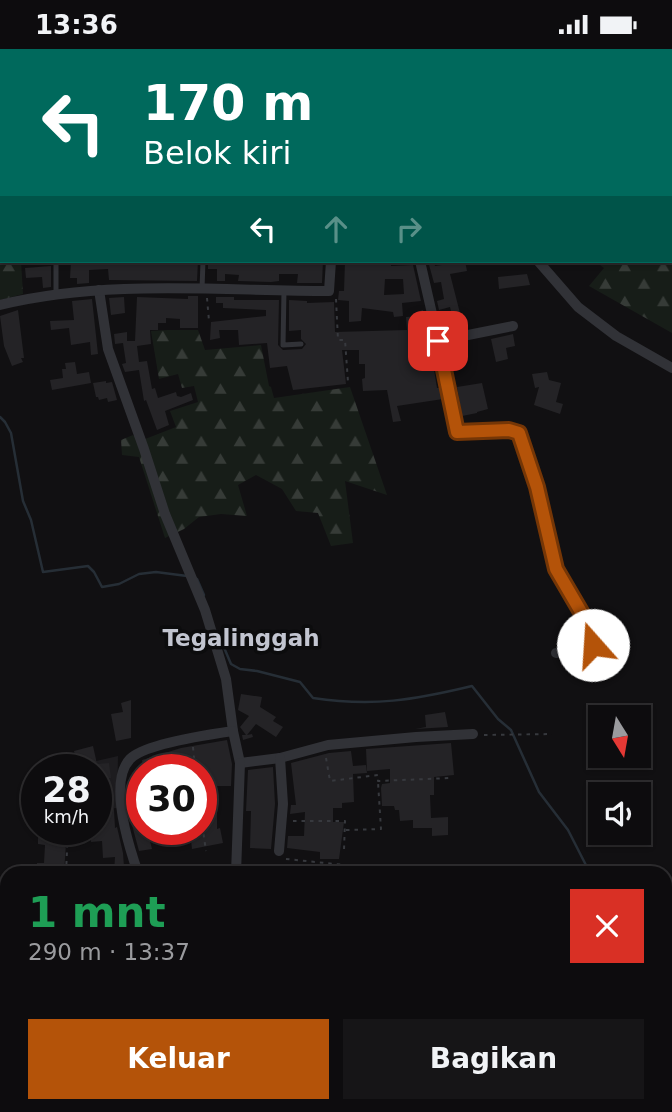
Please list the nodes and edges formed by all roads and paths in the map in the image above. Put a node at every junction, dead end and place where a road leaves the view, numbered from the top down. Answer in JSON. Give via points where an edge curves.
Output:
{"nodes":[{"id":1,"x":56,"y":263,"type":"edge"},
{"id":2,"x":203,"y":263,"type":"edge"},
{"id":3,"x":331,"y":263,"type":"edge"},
{"id":4,"x":420,"y":263,"type":"edge"},
{"id":5,"x":540,"y":263,"type":"edge"},
{"id":6,"x":204,"y":289,"type":"junction"},
{"id":7,"x":99,"y":290,"type":"junction"},
{"id":8,"x":284,"y":291,"type":"junction"},
{"id":9,"x":329,"y":291,"type":"junction"},
{"id":10,"x":56,"y":293,"type":"junction"},
{"id":11,"x":0,"y":305,"type":"edge"},
{"id":12,"x":209,"y":321,"type":"dead end"},
{"id":13,"x":513,"y":326,"type":"dead end"},
{"id":14,"x":438,"y":341,"type":"junction"},
{"id":15,"x":301,"y":344,"type":"dead end"},
{"id":16,"x":672,"y":368,"type":"edge"},
{"id":17,"x":348,"y":382,"type":"dead end"},
{"id":18,"x":556,"y":653,"type":"dead end"},
{"id":19,"x":233,"y":731,"type":"junction"},
{"id":20,"x":473,"y":734,"type":"joint"},
{"id":21,"x":552,"y":734,"type":"dead end"},
{"id":22,"x":192,"y":738,"type":"junction"},
{"id":23,"x":324,"y":746,"type":"junction"},
{"id":24,"x":194,"y":754,"type":"edge"},
{"id":25,"x":280,"y":758,"type":"junction"},
{"id":26,"x":240,"y":763,"type":"junction"},
{"id":27,"x":450,"y":778,"type":"dead end"},
{"id":28,"x":378,"y":781,"type":"junction"},
{"id":29,"x":126,"y":789,"type":"edge"},
{"id":30,"x":122,"y":790,"type":"junction"},
{"id":31,"x":122,"y":810,"type":"junction"},
{"id":32,"x":112,"y":811,"type":"edge"},
{"id":33,"x":281,"y":821,"type":"junction"},
{"id":34,"x":345,"y":830,"type":"junction"},
{"id":35,"x":67,"y":845,"type":"edge"},
{"id":36,"x":205,"y":845,"type":"edge"},
{"id":37,"x":206,"y":851,"type":"dead end"},
{"id":38,"x":279,"y":851,"type":"joint"},
{"id":39,"x":344,"y":851,"type":"dead end"},
{"id":40,"x":66,"y":866,"type":"edge"},
{"id":41,"x":136,"y":866,"type":"edge"},
{"id":42,"x":236,"y":866,"type":"edge"},
{"id":43,"x":352,"y":866,"type":"edge"}],
"edges":[{"from":1,"to":10,"type":"lane"},
{"from":2,"to":6,"type":"lane"},
{"from":3,"to":9,"type":"street"},
{"from":4,"to":14,"type":"street"},
{"from":5,"to":16,"type":"street","via":[[578,307],[616,336]]},
{"from":6,"to":7,"type":"street"},
{"from":6,"to":8,"type":"street"},
{"from":6,"to":12,"type":"path"},
{"from":7,"to":10,"type":"street"},
{"from":7,"to":19,"type":"street","via":[[110,356],[226,679]]},
{"from":8,"to":9,"type":"street"},
{"from":8,"to":15,"type":"lane","via":[[283,345]]},
{"from":9,"to":17,"type":"path","via":[[336,296],[338,340],[345,340]]},
{"from":10,"to":11,"type":"street"},
{"from":13,"to":14,"type":"street"},
{"from":14,"to":18,"type":"street","via":[[458,433],[519,433],[556,569],[594,643],[588,650]]},
{"from":19,"to":22,"type":"street"},
{"from":19,"to":26,"type":"street"},
{"from":20,"to":21,"type":"path"},
{"from":20,"to":23,"type":"street"},
{"from":22,"to":24,"type":"path"},
{"from":22,"to":30,"type":"street","via":[[131,757]]},
{"from":23,"to":25,"type":"street"},
{"from":23,"to":28,"type":"path","via":[[330,781],[377,775]]},
{"from":25,"to":26,"type":"street"},
{"from":25,"to":33,"type":"street"},
{"from":26,"to":42,"type":"street"},
{"from":27,"to":28,"type":"path"},
{"from":28,"to":34,"type":"path","via":[[381,829]]},
{"from":29,"to":30,"type":"path"},
{"from":30,"to":31,"type":"street"},
{"from":31,"to":32,"type":"path"},
{"from":31,"to":41,"type":"street"},
{"from":33,"to":34,"type":"path","via":[[345,821]]},
{"from":33,"to":38,"type":"street"},
{"from":34,"to":39,"type":"path"},
{"from":35,"to":40,"type":"path"},
{"from":36,"to":37,"type":"path"},
{"from":38,"to":43,"type":"path","via":[[288,860]]}]}
